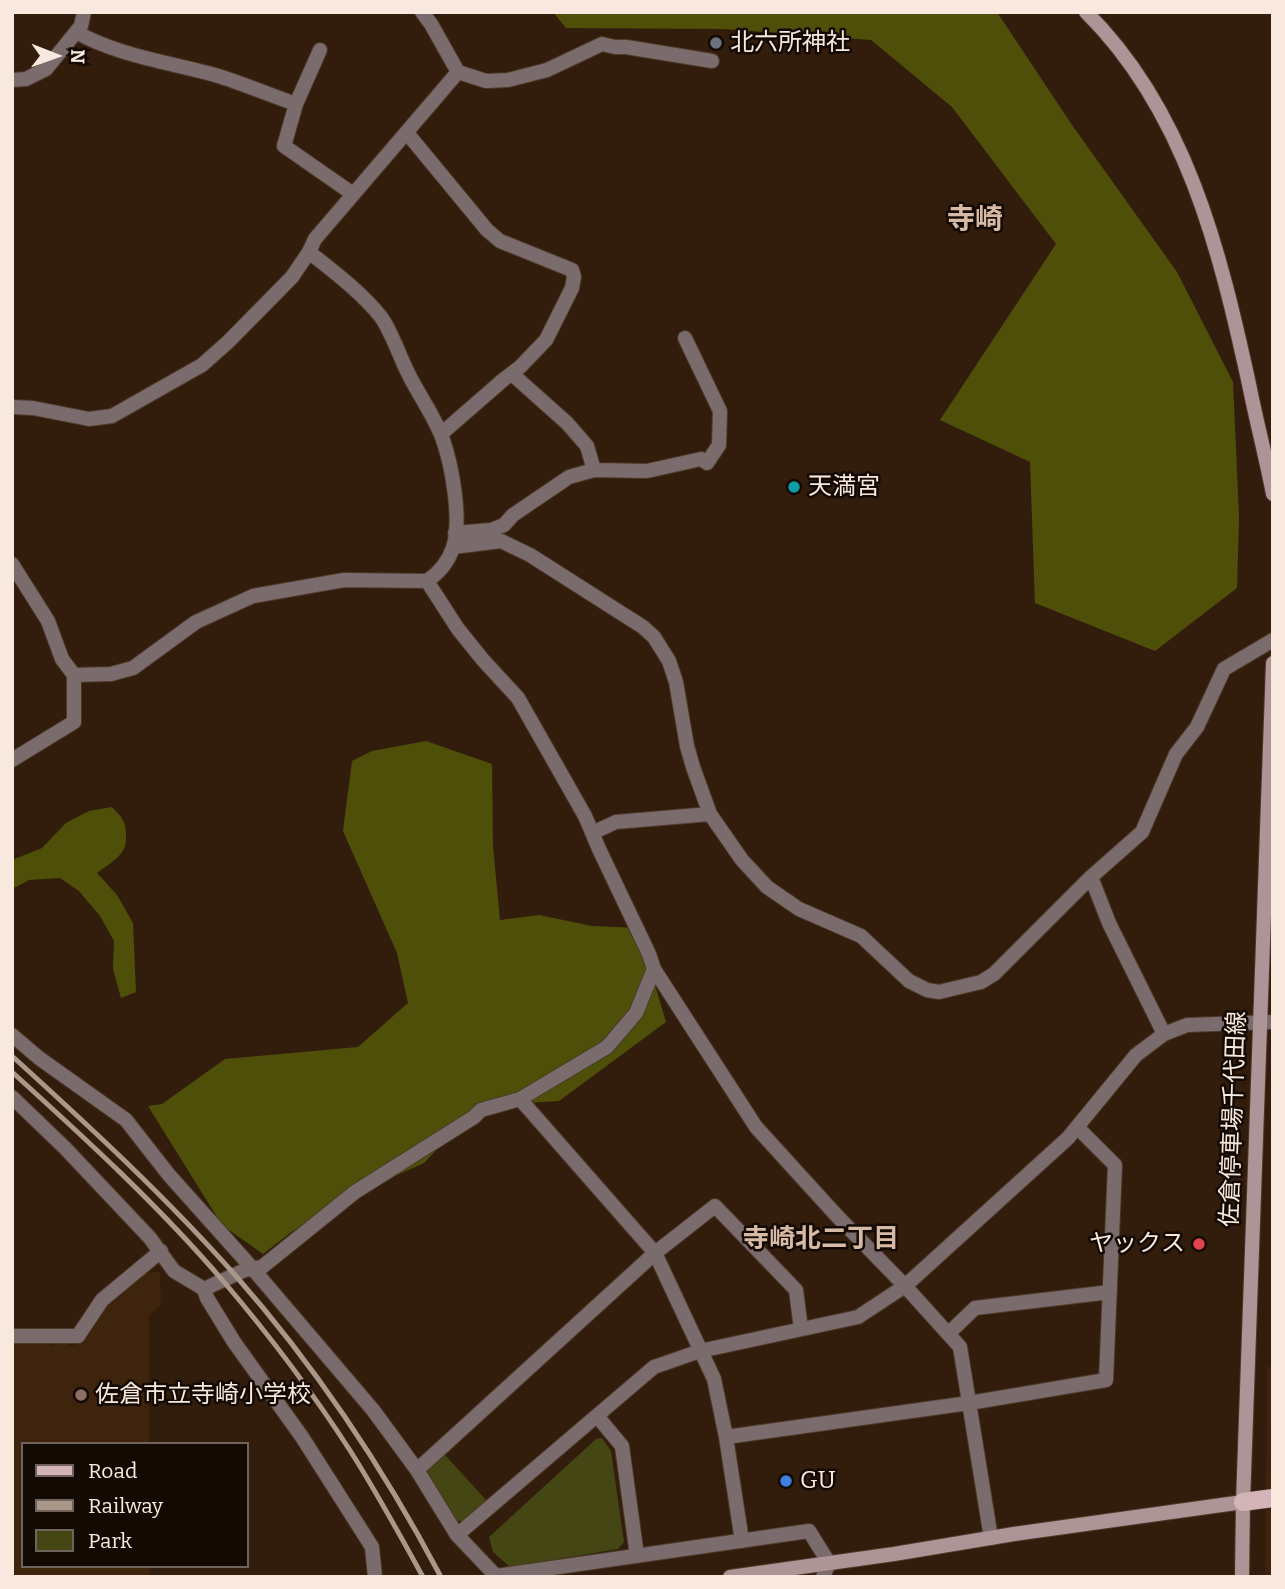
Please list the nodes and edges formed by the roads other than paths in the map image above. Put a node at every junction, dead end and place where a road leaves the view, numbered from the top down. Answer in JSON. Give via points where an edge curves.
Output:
{"nodes":[{"id":1,"x":84,"y":12,"type":"edge"},
{"id":2,"x":422,"y":12,"type":"edge"},
{"id":3,"x":1086,"y":12,"type":"edge"},
{"id":4,"x":76,"y":32,"type":"junction"},
{"id":5,"x":320,"y":50,"type":"dead end"},
{"id":6,"x":712,"y":61,"type":"dead end"},
{"id":7,"x":458,"y":72,"type":"junction"},
{"id":8,"x":12,"y":80,"type":"edge"},
{"id":9,"x":296,"y":104,"type":"junction"},
{"id":10,"x":407,"y":133,"type":"junction"},
{"id":11,"x":353,"y":194,"type":"junction"},
{"id":12,"x":309,"y":252,"type":"junction"},
{"id":13,"x":685,"y":338,"type":"dead end"},
{"id":14,"x":512,"y":374,"type":"junction"},
{"id":15,"x":12,"y":407,"type":"edge"},
{"id":16,"x":441,"y":434,"type":"junction"},
{"id":17,"x":594,"y":470,"type":"junction"},
{"id":18,"x":1273,"y":494,"type":"edge"},
{"id":19,"x":454,"y":540,"type":"junction"},
{"id":20,"x":12,"y":564,"type":"edge"},
{"id":21,"x":427,"y":581,"type":"junction"},
{"id":22,"x":1273,"y":640,"type":"edge"},
{"id":23,"x":1273,"y":663,"type":"edge"},
{"id":24,"x":74,"y":675,"type":"junction"},
{"id":25,"x":12,"y":760,"type":"edge"},
{"id":26,"x":710,"y":814,"type":"junction"},
{"id":27,"x":592,"y":834,"type":"junction"},
{"id":28,"x":1091,"y":877,"type":"junction"},
{"id":29,"x":654,"y":969,"type":"junction"},
{"id":30,"x":1266,"y":1022,"type":"edge"},
{"id":31,"x":1164,"y":1034,"type":"junction"},
{"id":32,"x":12,"y":1035,"type":"edge"},
{"id":33,"x":12,"y":1097,"type":"edge"},
{"id":34,"x":520,"y":1099,"type":"junction"},
{"id":35,"x":27,"y":1110,"type":"junction"},
{"id":36,"x":12,"y":1119,"type":"edge"},
{"id":37,"x":1077,"y":1127,"type":"junction"},
{"id":38,"x":161,"y":1251,"type":"junction"},
{"id":39,"x":655,"y":1253,"type":"junction"},
{"id":40,"x":253,"y":1269,"type":"junction"},
{"id":41,"x":905,"y":1286,"type":"junction"},
{"id":42,"x":204,"y":1289,"type":"junction"},
{"id":43,"x":1110,"y":1292,"type":"junction"},
{"id":44,"x":801,"y":1329,"type":"junction"},
{"id":45,"x":948,"y":1334,"type":"junction"},
{"id":46,"x":12,"y":1336,"type":"edge"},
{"id":47,"x":700,"y":1351,"type":"junction"},
{"id":48,"x":969,"y":1403,"type":"junction"},
{"id":49,"x":597,"y":1416,"type":"junction"},
{"id":50,"x":726,"y":1437,"type":"junction"},
{"id":51,"x":417,"y":1470,"type":"junction"},
{"id":52,"x":1273,"y":1498,"type":"edge"},
{"id":53,"x":1243,"y":1502,"type":"junction"},
{"id":54,"x":457,"y":1535,"type":"junction"},
{"id":55,"x":991,"y":1538,"type":"junction"},
{"id":56,"x":741,"y":1541,"type":"junction"},
{"id":57,"x":637,"y":1556,"type":"junction"},
{"id":58,"x":826,"y":1570,"type":"edge"},
{"id":59,"x":496,"y":1576,"type":"edge"},
{"id":60,"x":376,"y":1577,"type":"edge"},
{"id":61,"x":730,"y":1577,"type":"edge"},
{"id":62,"x":1242,"y":1577,"type":"edge"}],
"edges":[{"from":1,"to":4,"type":"street"},
{"from":2,"to":7,"type":"street"},
{"from":3,"to":18,"type":"main road","via":[[1153,97],[1184,159],[1210,227],[1231,306]]},
{"from":4,"to":8,"type":"street","via":[[46,69]]},
{"from":4,"to":9,"type":"street","via":[[127,53],[216,76]]},
{"from":5,"to":9,"type":"street"},
{"from":6,"to":7,"type":"street","via":[[602,44],[547,70],[508,80],[486,81]]},
{"from":7,"to":10,"type":"street"},
{"from":9,"to":11,"type":"street","via":[[284,146]]},
{"from":10,"to":11,"type":"street"},
{"from":10,"to":14,"type":"street","via":[[500,241],[572,270],[572,288],[546,341]]},
{"from":11,"to":12,"type":"street"},
{"from":12,"to":15,"type":"street","via":[[292,277],[202,365],[112,416],[89,419]]},
{"from":12,"to":16,"type":"street","via":[[382,318]]},
{"from":13,"to":17,"type":"street","via":[[720,411],[719,445],[708,463],[701,459],[647,471]]},
{"from":14,"to":16,"type":"street"},
{"from":14,"to":17,"type":"street","via":[[587,446]]},
{"from":16,"to":19,"type":"street","via":[[452,468]]},
{"from":17,"to":19,"type":"street","via":[[569,477],[504,525]]},
{"from":19,"to":21,"type":"street","via":[[448,558]]},
{"from":19,"to":26,"type":"street","via":[[501,541],[530,555],[654,637],[676,682],[690,756]]},
{"from":20,"to":24,"type":"street","via":[[48,621],[62,659]]},
{"from":21,"to":24,"type":"street","via":[[344,580],[253,596],[197,622],[134,667],[111,674]]},
{"from":21,"to":27,"type":"street","via":[[466,639],[519,698]]},
{"from":22,"to":28,"type":"street","via":[[1224,669],[1197,727],[1176,754],[1142,832]]},
{"from":23,"to":30,"type":"main road","name":"佐倉停車場千代田線"},
{"from":24,"to":25,"type":"street","via":[[74,722]]},
{"from":26,"to":27,"type":"street","via":[[616,822]]},
{"from":26,"to":28,"type":"street","via":[[767,887],[799,909],[861,936],[909,981],[939,992],[981,982],[994,974]]},
{"from":27,"to":29,"type":"street"},
{"from":28,"to":31,"type":"street"},
{"from":29,"to":34,"type":"street","via":[[636,1013],[607,1047]]},
{"from":29,"to":41,"type":"street","via":[[756,1127]]},
{"from":30,"to":31,"type":"street","via":[[1187,1025]]},
{"from":30,"to":53,"type":"main road","name":"佐倉停車場千代田線"},
{"from":31,"to":37,"type":"street","via":[[1136,1055]]},
{"from":32,"to":40,"type":"street","via":[[127,1119],[169,1175]]},
{"from":33,"to":35,"type":"street"},
{"from":34,"to":39,"type":"street"},
{"from":34,"to":40,"type":"street","via":[[481,1110],[355,1192],[262,1267]]},
{"from":35,"to":36,"type":"street"},
{"from":35,"to":38,"type":"street"},
{"from":37,"to":41,"type":"street"},
{"from":37,"to":43,"type":"street","via":[[1115,1165]]},
{"from":38,"to":42,"type":"street","via":[[174,1271]]},
{"from":38,"to":46,"type":"street","via":[[102,1300],[78,1336]]},
{"from":39,"to":44,"type":"street","via":[[715,1206],[796,1290]]},
{"from":39,"to":47,"type":"street"},
{"from":39,"to":51,"type":"street"},
{"from":40,"to":42,"type":"street"},
{"from":40,"to":51,"type":"street","via":[[373,1410]]},
{"from":41,"to":44,"type":"street","via":[[858,1317]]},
{"from":41,"to":45,"type":"street"},
{"from":42,"to":60,"type":"street","via":[[234,1342],[372,1547]]},
{"from":43,"to":45,"type":"street","via":[[975,1308]]},
{"from":43,"to":48,"type":"street","via":[[1106,1380]]},
{"from":44,"to":47,"type":"street"},
{"from":45,"to":48,"type":"street","via":[[960,1347]]},
{"from":47,"to":49,"type":"street","via":[[654,1367]]},
{"from":47,"to":50,"type":"street","via":[[714,1380]]},
{"from":48,"to":50,"type":"street"},
{"from":48,"to":55,"type":"street"},
{"from":49,"to":54,"type":"street"},
{"from":49,"to":57,"type":"street","via":[[622,1446]]},
{"from":50,"to":56,"type":"street"},
{"from":51,"to":54,"type":"street"},
{"from":52,"to":53,"type":"main road"},
{"from":53,"to":55,"type":"main road"},
{"from":53,"to":62,"type":"main road","name":"佐倉停車場千代田線"},
{"from":54,"to":59,"type":"street"},
{"from":55,"to":58,"type":"main road"},
{"from":56,"to":57,"type":"street"},
{"from":56,"to":58,"type":"street","via":[[809,1531]]},
{"from":57,"to":59,"type":"street"},
{"from":58,"to":61,"type":"main road"}]}
